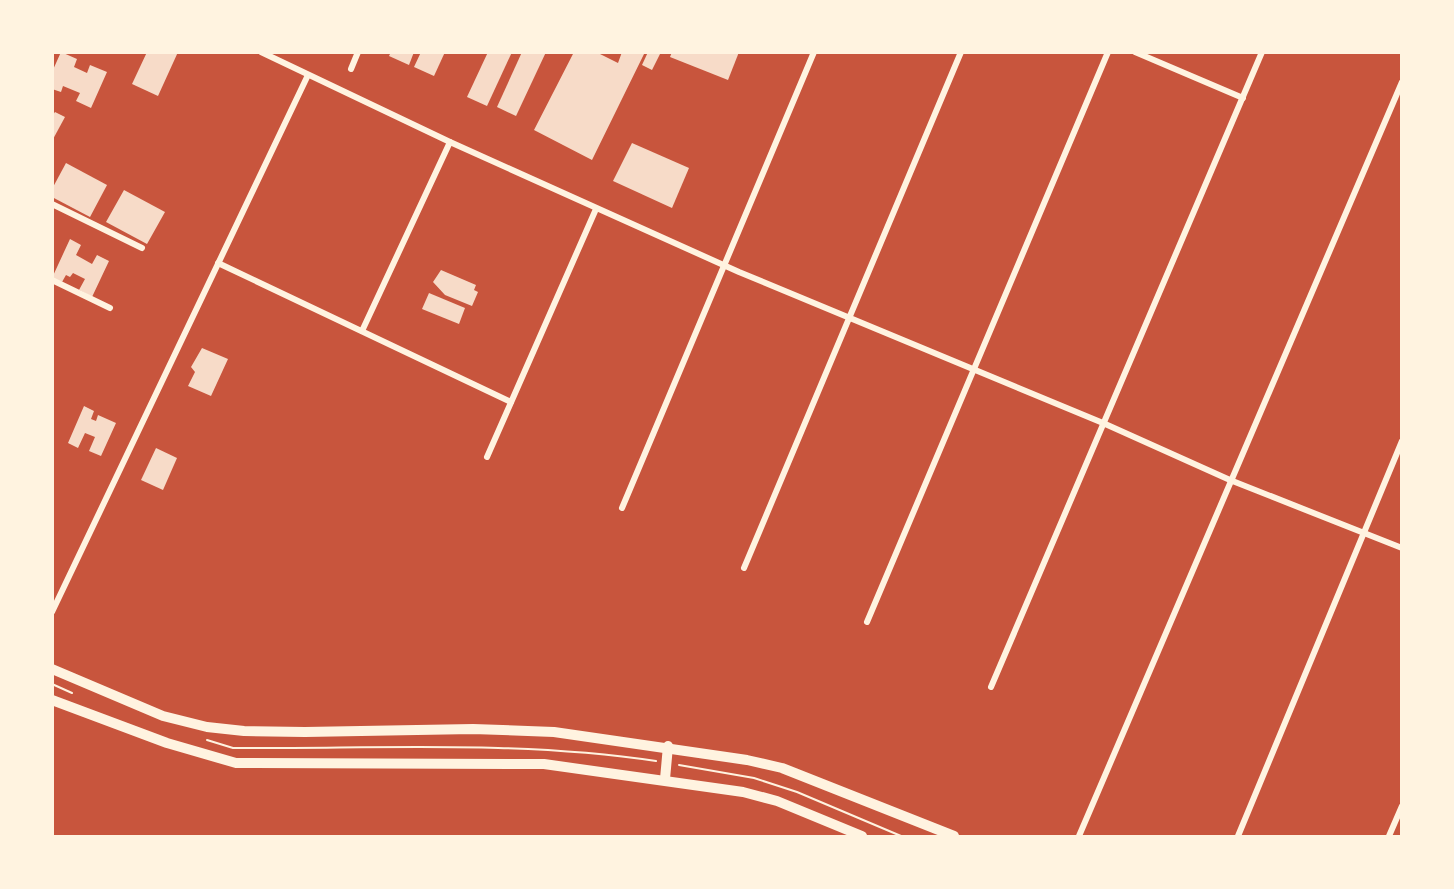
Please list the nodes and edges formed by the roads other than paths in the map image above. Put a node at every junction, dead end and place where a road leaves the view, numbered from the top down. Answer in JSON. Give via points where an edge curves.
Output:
{"nodes":[{"id":1,"x":261,"y":52,"type":"edge"},
{"id":2,"x":280,"y":52,"type":"edge"},
{"id":3,"x":358,"y":52,"type":"edge"},
{"id":4,"x":814,"y":52,"type":"edge"},
{"id":5,"x":961,"y":52,"type":"edge"},
{"id":6,"x":1108,"y":52,"type":"edge"},
{"id":7,"x":1135,"y":52,"type":"edge"},
{"id":8,"x":1262,"y":52,"type":"edge"},
{"id":9,"x":276,"y":60,"type":"junction"},
{"id":10,"x":351,"y":69,"type":"dead end"},
{"id":11,"x":308,"y":75,"type":"junction"},
{"id":12,"x":1401,"y":82,"type":"edge"},
{"id":13,"x":1243,"y":98,"type":"junction"},
{"id":14,"x":450,"y":142,"type":"junction"},
{"id":15,"x":52,"y":204,"type":"edge"},
{"id":16,"x":596,"y":209,"type":"junction"},
{"id":17,"x":142,"y":248,"type":"dead end"},
{"id":18,"x":218,"y":263,"type":"junction"},
{"id":19,"x":724,"y":265,"type":"junction"},
{"id":20,"x":52,"y":280,"type":"edge"},
{"id":21,"x":110,"y":308,"type":"dead end"},
{"id":22,"x":848,"y":318,"type":"junction"},
{"id":23,"x":362,"y":331,"type":"junction"},
{"id":24,"x":975,"y":370,"type":"junction"},
{"id":25,"x":511,"y":402,"type":"junction"},
{"id":26,"x":1102,"y":423,"type":"junction"},
{"id":27,"x":1401,"y":441,"type":"edge"},
{"id":28,"x":487,"y":457,"type":"dead end"},
{"id":29,"x":1230,"y":480,"type":"junction"},
{"id":30,"x":622,"y":508,"type":"dead end"},
{"id":31,"x":1363,"y":533,"type":"junction"},
{"id":32,"x":1401,"y":548,"type":"edge"},
{"id":33,"x":744,"y":568,"type":"dead end"},
{"id":34,"x":52,"y":612,"type":"edge"},
{"id":35,"x":867,"y":622,"type":"dead end"},
{"id":36,"x":52,"y":669,"type":"edge"},
{"id":37,"x":992,"y":687,"type":"dead end"},
{"id":38,"x":52,"y":700,"type":"edge"},
{"id":39,"x":668,"y":746,"type":"junction"},
{"id":40,"x":665,"y":779,"type":"junction"},
{"id":41,"x":1401,"y":807,"type":"edge"},
{"id":42,"x":862,"y":837,"type":"edge"},
{"id":43,"x":954,"y":837,"type":"edge"},
{"id":44,"x":1079,"y":837,"type":"edge"},
{"id":45,"x":1238,"y":837,"type":"edge"},
{"id":46,"x":1389,"y":837,"type":"edge"}],
"edges":[{"from":1,"to":9,"type":"street"},
{"from":2,"to":9,"type":"street"},
{"from":3,"to":10,"type":"street"},
{"from":4,"to":19,"type":"street"},
{"from":5,"to":22,"type":"street"},
{"from":6,"to":24,"type":"street"},
{"from":7,"to":13,"type":"street"},
{"from":8,"to":13,"type":"street"},
{"from":9,"to":11,"type":"street"},
{"from":11,"to":14,"type":"street"},
{"from":11,"to":18,"type":"street"},
{"from":12,"to":29,"type":"street"},
{"from":13,"to":26,"type":"street"},
{"from":14,"to":16,"type":"street"},
{"from":14,"to":23,"type":"street"},
{"from":15,"to":17,"type":"street"},
{"from":16,"to":19,"type":"street"},
{"from":16,"to":25,"type":"street"},
{"from":18,"to":23,"type":"street"},
{"from":18,"to":34,"type":"street"},
{"from":19,"to":22,"type":"street"},
{"from":19,"to":30,"type":"street"},
{"from":20,"to":21,"type":"street"},
{"from":22,"to":24,"type":"street"},
{"from":22,"to":33,"type":"street"},
{"from":23,"to":25,"type":"street"},
{"from":24,"to":26,"type":"street"},
{"from":24,"to":35,"type":"street"},
{"from":25,"to":28,"type":"street"},
{"from":26,"to":29,"type":"street"},
{"from":26,"to":37,"type":"street"},
{"from":27,"to":31,"type":"street"},
{"from":29,"to":31,"type":"street"},
{"from":29,"to":44,"type":"street"},
{"from":31,"to":32,"type":"street"},
{"from":31,"to":45,"type":"street"},
{"from":36,"to":39,"type":"main road","via":[[163,716],[207,728],[554,732]]},
{"from":38,"to":40,"type":"main road","via":[[167,743],[236,763],[544,764]]},
{"from":39,"to":40,"type":"main road"},
{"from":39,"to":43,"type":"main road","via":[[782,768]]},
{"from":40,"to":42,"type":"main road","via":[[777,801]]},
{"from":41,"to":46,"type":"street"}]}
